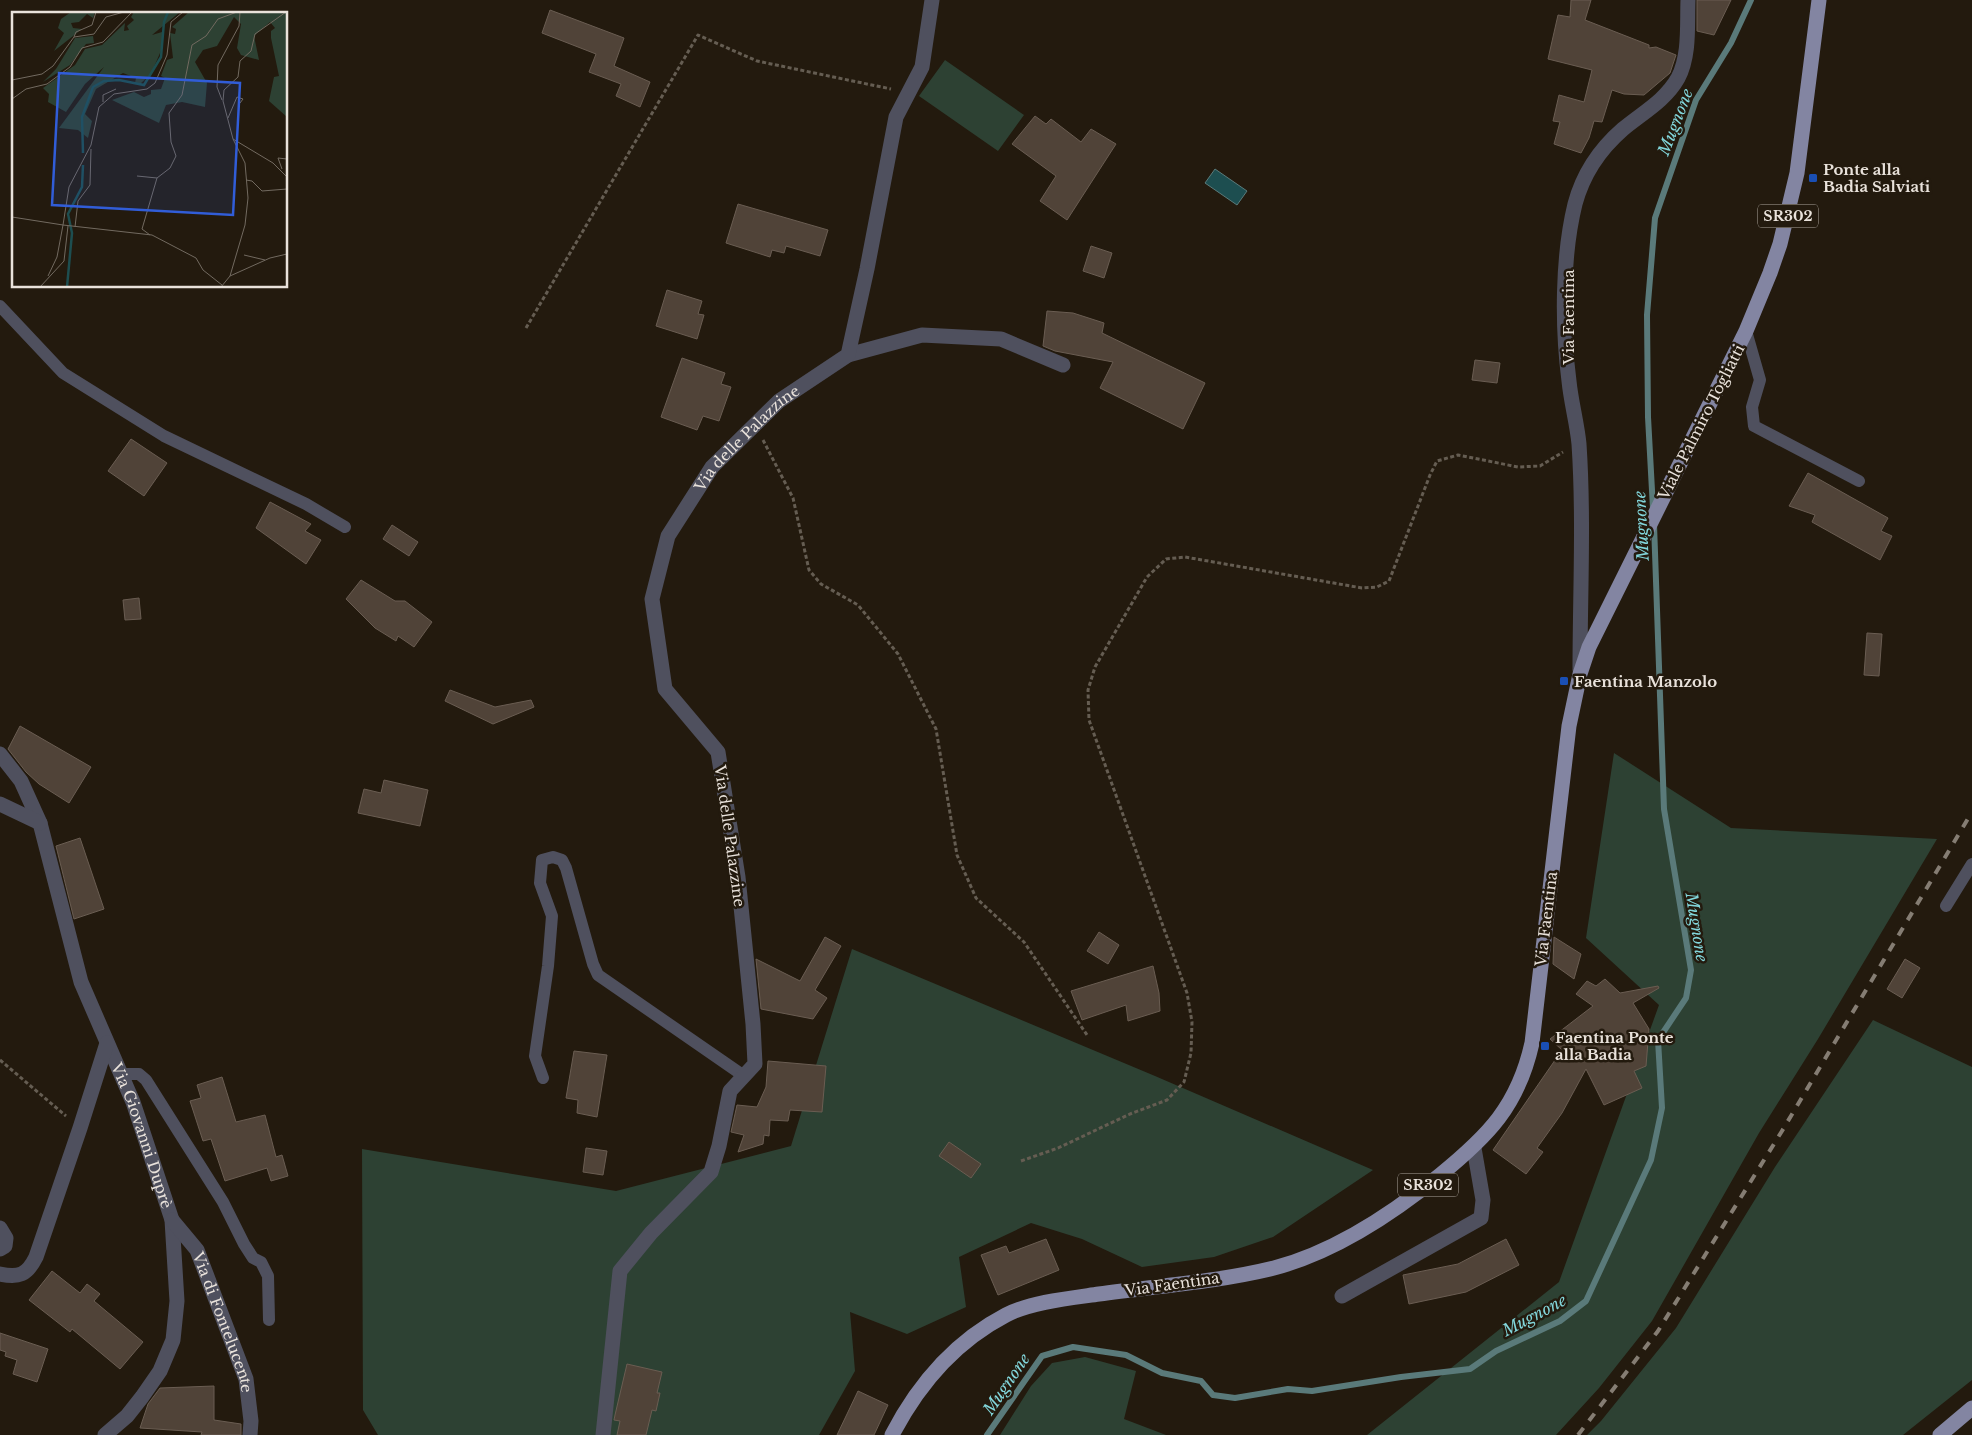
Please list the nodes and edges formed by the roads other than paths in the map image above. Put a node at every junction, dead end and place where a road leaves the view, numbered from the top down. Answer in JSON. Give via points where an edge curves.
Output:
{"nodes":[{"id":1,"x":932,"y":0,"type":"edge"},
{"id":2,"x":1688,"y":0,"type":"edge"},
{"id":3,"x":1819,"y":0,"type":"edge"},
{"id":4,"x":0,"y":306,"type":"edge"},
{"id":5,"x":1746,"y":331,"type":"junction"},
{"id":6,"x":848,"y":354,"type":"junction"},
{"id":7,"x":1063,"y":365,"type":"dead end"},
{"id":8,"x":1859,"y":481,"type":"dead end"},
{"id":9,"x":1655,"y":513,"type":"joint"},
{"id":10,"x":345,"y":527,"type":"dead end"},
{"id":11,"x":1580,"y":674,"type":"junction"},
{"id":12,"x":0,"y":754,"type":"edge"},
{"id":13,"x":0,"y":804,"type":"edge"},
{"id":14,"x":40,"y":823,"type":"junction"},
{"id":15,"x":1972,"y":864,"type":"edge"},
{"id":16,"x":1946,"y":906,"type":"dead end"},
{"id":17,"x":107,"y":1043,"type":"junction"},
{"id":18,"x":121,"y":1074,"type":"junction"},
{"id":19,"x":744,"y":1076,"type":"junction"},
{"id":20,"x":543,"y":1078,"type":"dead end"},
{"id":21,"x":1474,"y":1148,"type":"junction"},
{"id":22,"x":172,"y":1220,"type":"junction"},
{"id":23,"x":0,"y":1228,"type":"edge"},
{"id":24,"x":0,"y":1249,"type":"edge"},
{"id":25,"x":0,"y":1274,"type":"edge"},
{"id":26,"x":1342,"y":1296,"type":"dead end"},
{"id":27,"x":270,"y":1320,"type":"dead end"},
{"id":28,"x":1972,"y":1408,"type":"edge"},
{"id":29,"x":105,"y":1435,"type":"edge"},
{"id":30,"x":250,"y":1435,"type":"edge"},
{"id":31,"x":603,"y":1435,"type":"edge"},
{"id":32,"x":892,"y":1435,"type":"edge"},
{"id":33,"x":1940,"y":1435,"type":"edge"}],
"edges":[{"from":1,"to":6,"type":"street","via":[[922,67],[896,117]]},
{"from":2,"to":11,"type":"street","name":"Via Faentina","via":[[1686,55],[1678,78],[1657,103],[1601,151],[1589,168],[1576,204],[1570,239],[1565,329],[1579,442],[1582,512]]},
{"from":3,"to":5,"type":"main road","name":"Viale Palmiro Togliatti","number":"SR302","via":[[1790,210],[1770,273]]},
{"from":4,"to":10,"type":"lane","via":[[63,373],[164,436],[306,504]]},
{"from":5,"to":8,"type":"lane","name":"Viale Palmiro Togliatti","via":[[1760,380],[1752,407],[1754,426]]},
{"from":5,"to":9,"type":"main road","name":"Viale Palmiro Togliatti","number":"SR302"},
{"from":6,"to":7,"type":"street","name":"Via delle Palazzine","via":[[922,335],[1001,339]]},
{"from":6,"to":19,"type":"street","name":"Via delle Palazzine","via":[[779,401],[712,467],[668,536],[652,599],[665,689],[718,752],[738,877],[753,1024],[755,1064]]},
{"from":9,"to":11,"type":"main road","name":"Via Faentina","number":"SR302","via":[[1589,647]]},
{"from":11,"to":21,"type":"main road","name":"Via Faentina","number":"SR302","via":[[1569,726],[1528,1059],[1516,1091],[1495,1124]]},
{"from":12,"to":14,"type":"street","name":"Via Giovanni Duprè","via":[[21,781]]},
{"from":13,"to":14,"type":"street"},
{"from":14,"to":17,"type":"street","name":"Via Giovanni Duprè","via":[[81,982]]},
{"from":15,"to":16,"type":"lane"},
{"from":17,"to":18,"type":"street","name":"Via Giovanni Duprè"},
{"from":17,"to":25,"type":"street","via":[[31,1266],[15,1277]]},
{"from":18,"to":22,"type":"street","name":"Via Giovanni Duprè"},
{"from":18,"to":27,"type":"lane","via":[[139,1074],[146,1080],[223,1202],[244,1244],[253,1258],[261,1262],[268,1276]]},
{"from":19,"to":20,"type":"lane","via":[[598,975],[566,868],[562,860],[553,857],[542,860],[540,871],[540,883],[552,916],[535,1056]]},
{"from":19,"to":31,"type":"street","name":"Via delle Palazzine","via":[[730,1092],[711,1172],[651,1233],[620,1271]]},
{"from":21,"to":26,"type":"street","via":[[1483,1200],[1481,1218]]},
{"from":21,"to":32,"type":"main road","name":"Via Faentina","number":"SR302","via":[[1419,1192],[1355,1234],[1313,1255],[1274,1268],[1047,1302],[1008,1314],[980,1330],[952,1354],[920,1389]]},
{"from":22,"to":29,"type":"street","name":"Via Giovanni Duprè","via":[[177,1301],[173,1340],[160,1370],[142,1397],[127,1416]]},
{"from":22,"to":30,"type":"street","name":"Via di Fontelucente","via":[[197,1250],[246,1379]]},
{"from":23,"to":24,"type":"street","via":[[6,1238],[5,1246]]},
{"from":28,"to":33,"type":"main road"}]}
